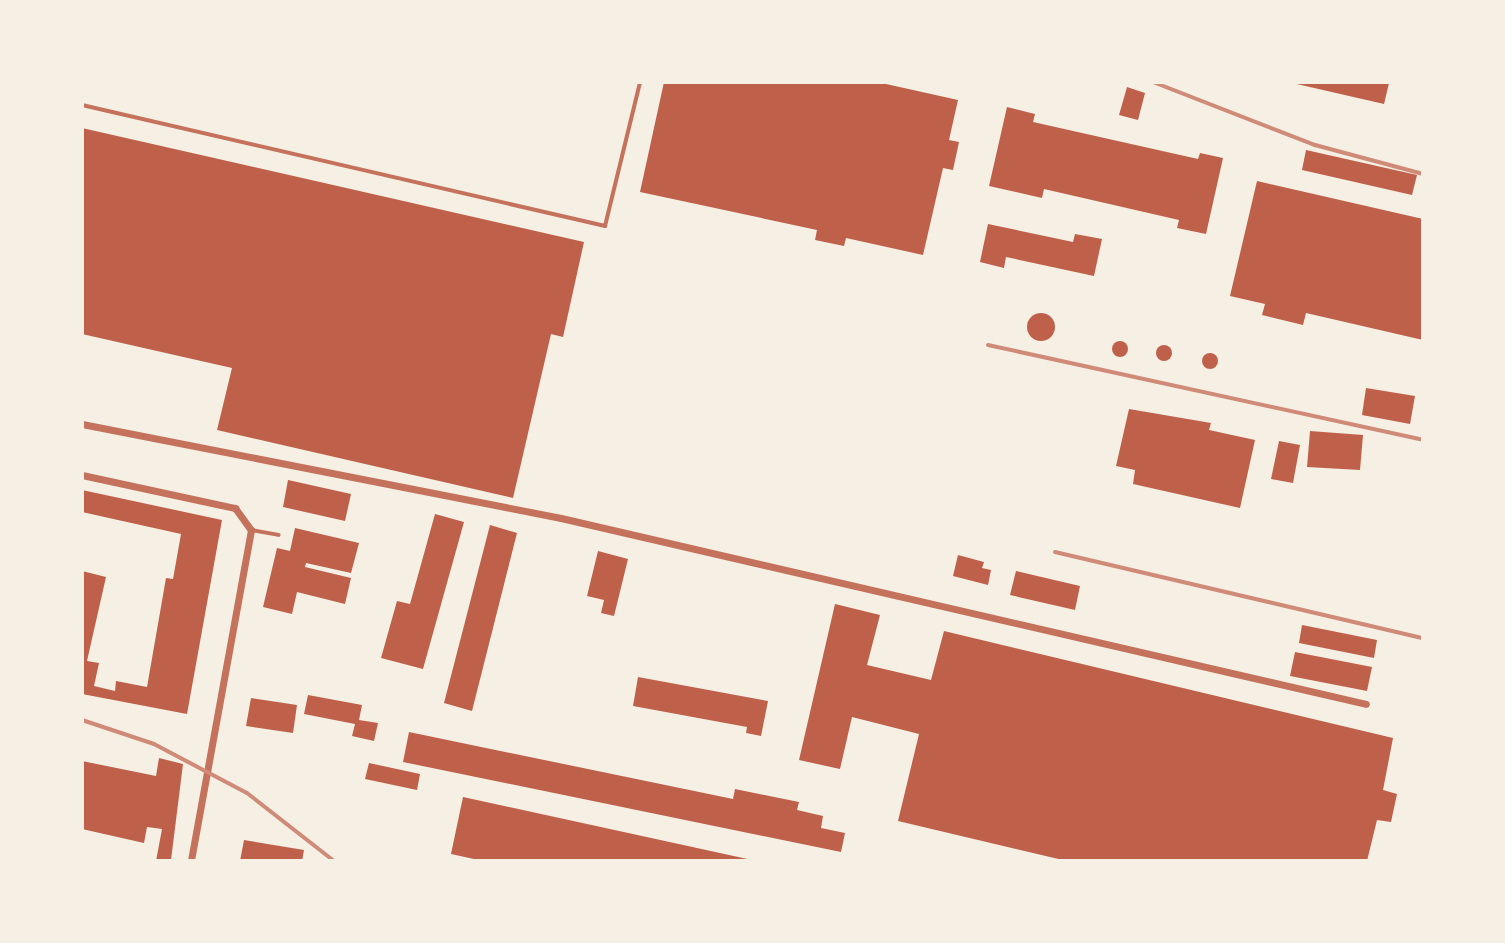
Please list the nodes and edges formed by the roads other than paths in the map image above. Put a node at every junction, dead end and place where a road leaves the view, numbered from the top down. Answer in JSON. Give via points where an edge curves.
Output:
{"nodes":[{"id":1,"x":640,"y":82,"type":"edge"},
{"id":2,"x":82,"y":105,"type":"edge"},
{"id":3,"x":82,"y":424,"type":"edge"},
{"id":4,"x":82,"y":475,"type":"edge"},
{"id":5,"x":251,"y":530,"type":"junction"},
{"id":6,"x":279,"y":535,"type":"dead end"},
{"id":7,"x":1366,"y":704,"type":"dead end"},
{"id":8,"x":191,"y":861,"type":"edge"}],
"edges":[{"from":1,"to":2,"type":"lane","via":[[605,226]]},
{"from":3,"to":7,"type":"street","via":[[561,518]]},
{"from":4,"to":5,"type":"street","via":[[235,508]]},
{"from":5,"to":6,"type":"lane"},
{"from":5,"to":8,"type":"street"}]}
